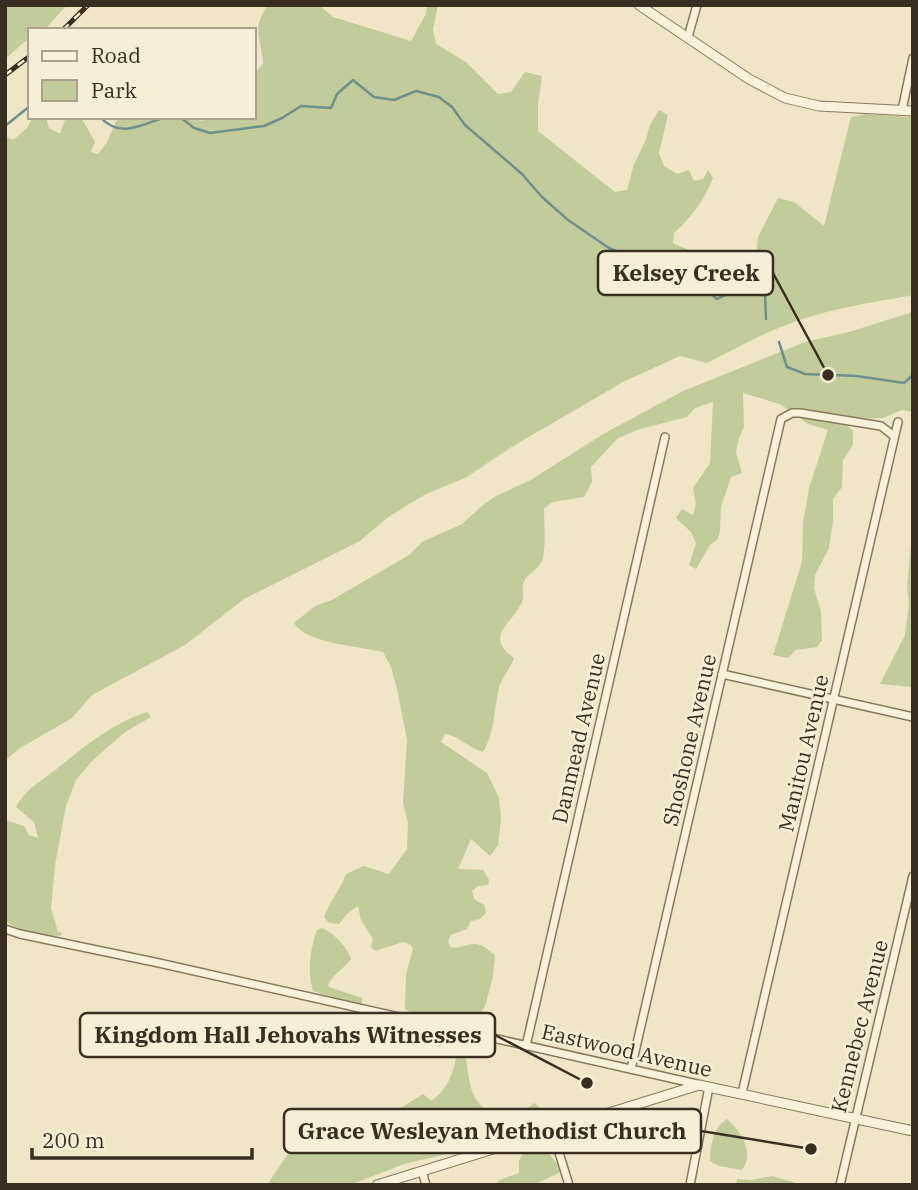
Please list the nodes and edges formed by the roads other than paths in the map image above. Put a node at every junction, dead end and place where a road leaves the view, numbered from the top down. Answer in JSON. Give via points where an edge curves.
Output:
{"nodes":[{"id":1,"x":639,"y":5,"type":"edge"},
{"id":2,"x":697,"y":5,"type":"edge"},
{"id":3,"x":688,"y":37,"type":"junction"},
{"id":4,"x":913,"y":58,"type":"edge"},
{"id":5,"x":908,"y":110,"type":"edge"},
{"id":6,"x":898,"y":422,"type":"dead end"},
{"id":7,"x":894,"y":436,"type":"junction"},
{"id":8,"x":664,"y":438,"type":"dead end"},
{"id":9,"x":722,"y":674,"type":"junction"},
{"id":10,"x":833,"y":699,"type":"junction"},
{"id":11,"x":913,"y":717,"type":"edge"},
{"id":12,"x":913,"y":876,"type":"edge"},
{"id":13,"x":5,"y":929,"type":"edge"},
{"id":14,"x":526,"y":1046,"type":"junction"},
{"id":15,"x":631,"y":1069,"type":"junction"},
{"id":16,"x":704,"y":1086,"type":"junction"},
{"id":17,"x":742,"y":1093,"type":"junction"},
{"id":18,"x":855,"y":1118,"type":"junction"},
{"id":19,"x":552,"y":1130,"type":"junction"},
{"id":20,"x":913,"y":1131,"type":"edge"},
{"id":21,"x":422,"y":1171,"type":"junction"},
{"id":22,"x":377,"y":1185,"type":"edge"},
{"id":23,"x":426,"y":1185,"type":"edge"},
{"id":24,"x":569,"y":1185,"type":"edge"},
{"id":25,"x":690,"y":1185,"type":"edge"},
{"id":26,"x":840,"y":1185,"type":"edge"}],
"edges":[{"from":1,"to":3,"type":"street"},
{"from":2,"to":3,"type":"street"},
{"from":3,"to":5,"type":"street","via":[[759,85],[796,102]]},
{"from":4,"to":5,"type":"street"},
{"from":6,"to":7,"type":"street","name":"Manitou Avenue"},
{"from":7,"to":9,"type":"street","name":"Shoshone Avenue","via":[[881,426],[800,413],[781,419]]},
{"from":7,"to":10,"type":"street","name":"Manitou Avenue"},
{"from":8,"to":14,"type":"street","name":"Danmead Avenue"},
{"from":9,"to":10,"type":"street"},
{"from":9,"to":15,"type":"street","name":"Shoshone Avenue"},
{"from":10,"to":11,"type":"street"},
{"from":10,"to":17,"type":"street","name":"Manitou Avenue"},
{"from":12,"to":18,"type":"street","name":"Kennebec Avenue"},
{"from":13,"to":14,"type":"street","name":"Eastwood Avenue"},
{"from":14,"to":15,"type":"street","name":"Eastwood Avenue"},
{"from":15,"to":16,"type":"street","name":"Eastwood Avenue"},
{"from":16,"to":17,"type":"street","name":"Eastwood Avenue"},
{"from":16,"to":19,"type":"street"},
{"from":16,"to":25,"type":"street"},
{"from":17,"to":18,"type":"street","name":"Eastwood Avenue"},
{"from":18,"to":20,"type":"street","name":"Eastwood Avenue"},
{"from":18,"to":26,"type":"street","name":"Kennebec Avenue"},
{"from":19,"to":21,"type":"street"},
{"from":19,"to":24,"type":"street"},
{"from":21,"to":22,"type":"street"},
{"from":21,"to":23,"type":"street"}]}
